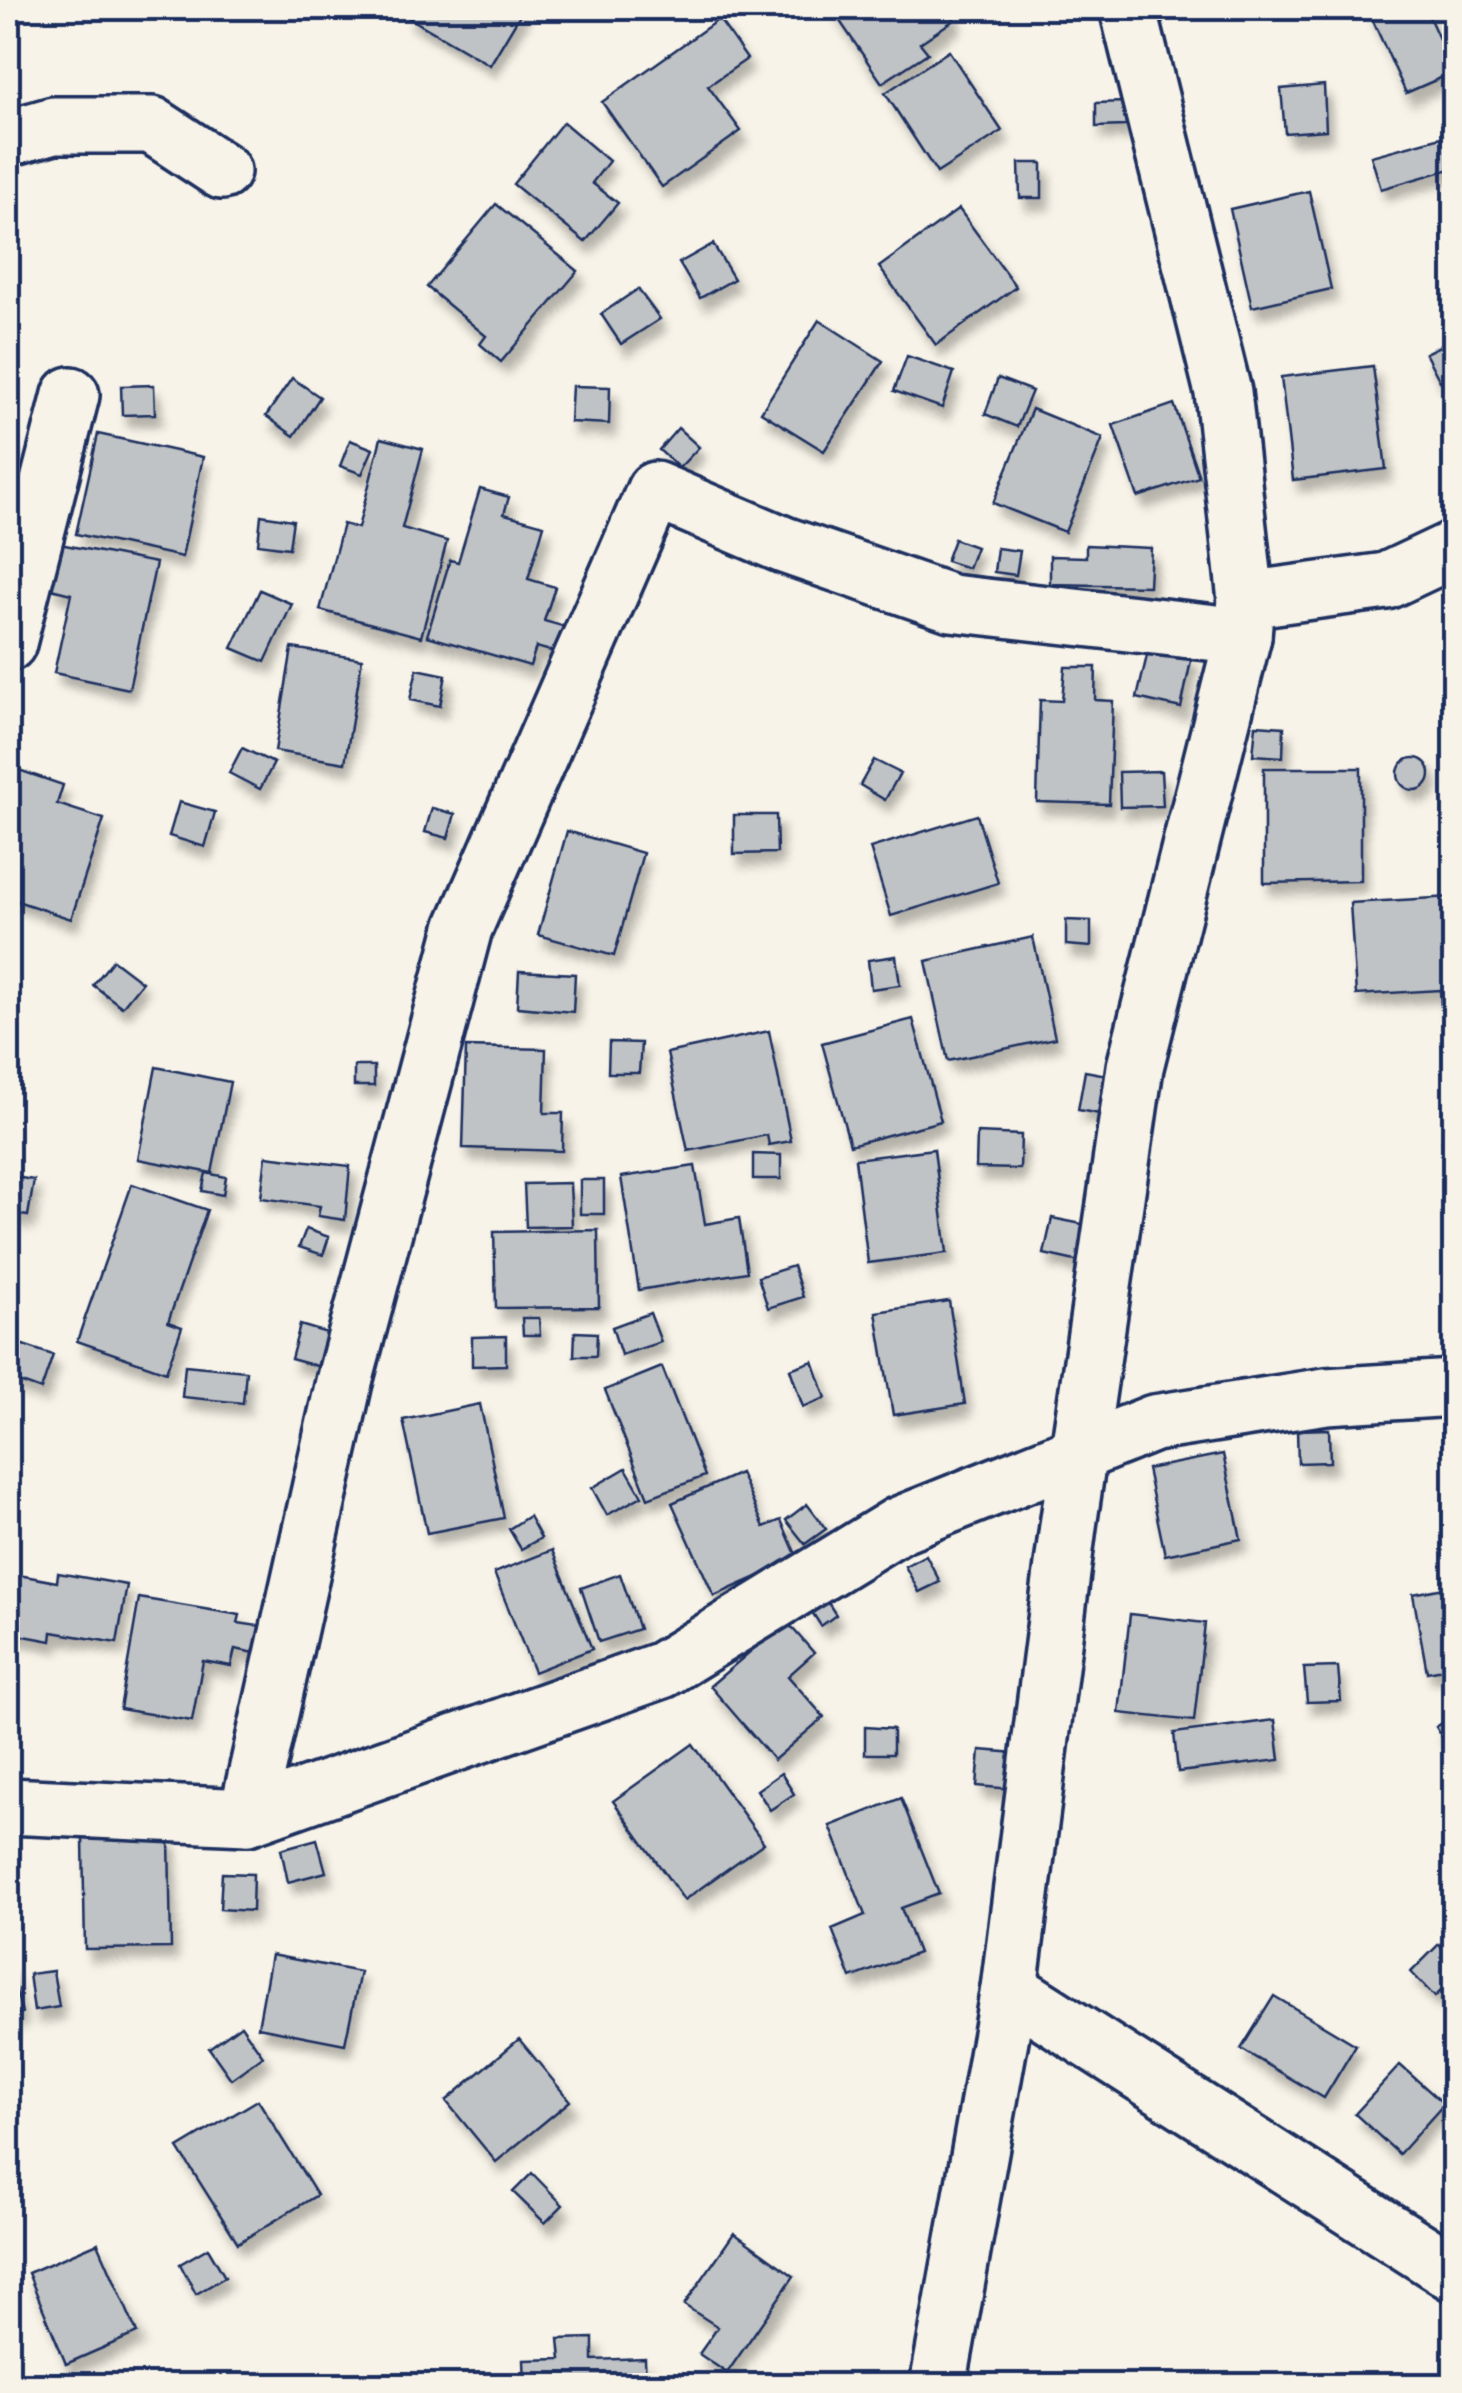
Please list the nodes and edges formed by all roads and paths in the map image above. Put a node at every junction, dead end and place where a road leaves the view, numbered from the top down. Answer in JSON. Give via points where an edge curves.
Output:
{"nodes":[{"id":1,"x":1128,"y":8,"type":"edge"},
{"id":2,"x":8,"y":138,"type":"edge"},
{"id":3,"x":222,"y":170,"type":"dead end"},
{"id":4,"x":71,"y":395,"type":"dead end"},
{"id":5,"x":1454,"y":549,"type":"edge"},
{"id":6,"x":1244,"y":618,"type":"junction"},
{"id":7,"x":8,"y":643,"type":"edge"},
{"id":8,"x":1454,"y":1388,"type":"edge"},
{"id":9,"x":1079,"y":1454,"type":"junction"},
{"id":10,"x":8,"y":1806,"type":"edge"},
{"id":11,"x":247,"y":1816,"type":"junction"},
{"id":12,"x":1009,"y":1989,"type":"junction"},
{"id":13,"x":1454,"y":2272,"type":"edge"},
{"id":14,"x":938,"y":2386,"type":"edge"}],
"edges":[{"from":1,"to":6,"type":"street","via":[[1223,392]]},
{"from":2,"to":3,"type":"street","via":[[54,125],[152,125]]},
{"from":4,"to":7,"type":"street"},
{"from":5,"to":6,"type":"street","via":[[1386,582]]},
{"from":6,"to":9,"type":"street","via":[[1135,1067]]},
{"from":6,"to":11,"type":"street","via":[[951,603],[784,545],[655,490],[464,928],[344,1382]]},
{"from":8,"to":9,"type":"street","via":[[1326,1396],[1154,1422]]},
{"from":9,"to":11,"type":"street","via":[[898,1525],[662,1670]]},
{"from":9,"to":12,"type":"street"},
{"from":10,"to":11,"type":"street"},
{"from":12,"to":13,"type":"street"},
{"from":12,"to":14,"type":"street"}]}
